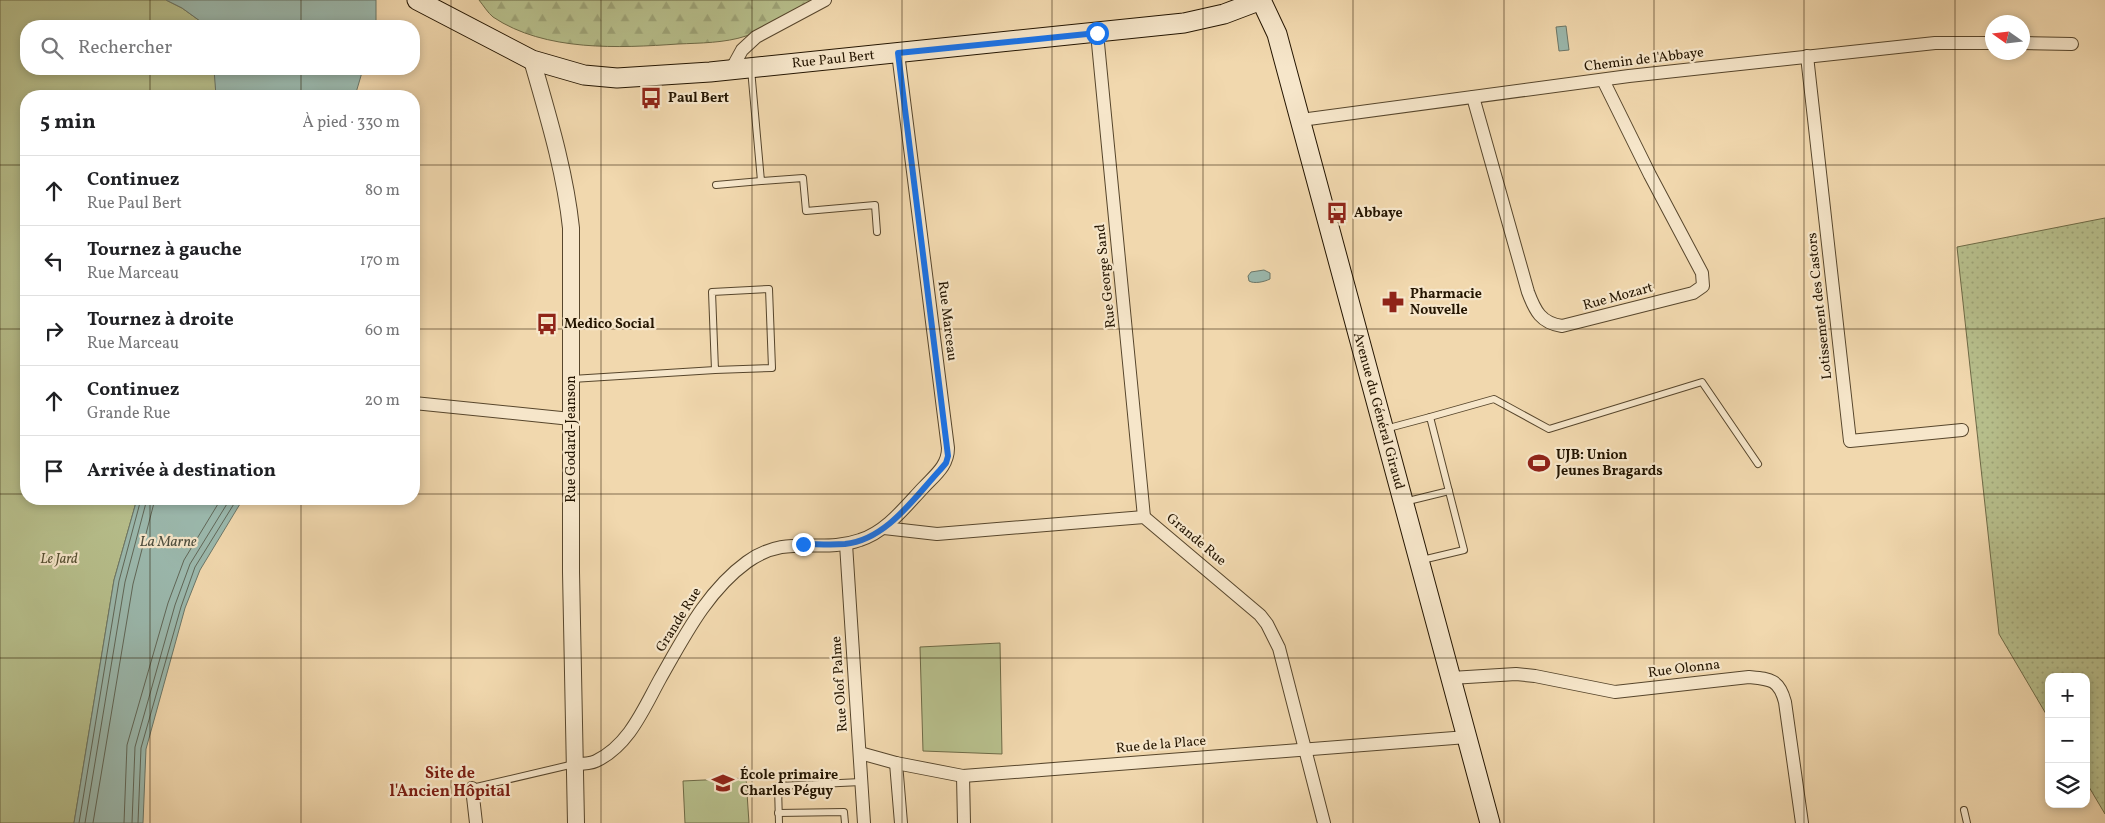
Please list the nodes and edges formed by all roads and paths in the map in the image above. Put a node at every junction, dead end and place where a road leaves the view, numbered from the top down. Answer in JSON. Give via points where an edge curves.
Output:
{"nodes":[{"id":1,"x":417,"y":0,"type":"edge"},
{"id":2,"x":825,"y":0,"type":"edge"},
{"id":3,"x":1261,"y":0,"type":"edge"},
{"id":4,"x":1097,"y":33,"type":"junction"},
{"id":5,"x":1985,"y":43,"type":"edge"},
{"id":6,"x":2030,"y":43,"type":"edge"},
{"id":7,"x":2072,"y":44,"type":"dead end"},
{"id":8,"x":898,"y":53,"type":"junction"},
{"id":9,"x":1807,"y":56,"type":"junction"},
{"id":10,"x":532,"y":60,"type":"junction"},
{"id":11,"x":751,"y":68,"type":"junction"},
{"id":12,"x":731,"y":70,"type":"junction"},
{"id":13,"x":1603,"y":80,"type":"junction"},
{"id":14,"x":1473,"y":97,"type":"junction"},
{"id":15,"x":1301,"y":120,"type":"junction"},
{"id":16,"x":761,"y":181,"type":"junction"},
{"id":17,"x":716,"y":185,"type":"dead end"},
{"id":18,"x":877,"y":232,"type":"dead end"},
{"id":19,"x":715,"y":370,"type":"junction"},
{"id":20,"x":571,"y":379,"type":"junction"},
{"id":21,"x":420,"y":404,"type":"edge"},
{"id":22,"x":1430,"y":417,"type":"junction"},
{"id":23,"x":571,"y":419,"type":"junction"},
{"id":24,"x":1384,"y":430,"type":"junction"},
{"id":25,"x":1962,"y":430,"type":"dead end"},
{"id":26,"x":1758,"y":464,"type":"dead end"},
{"id":27,"x":1449,"y":491,"type":"junction"},
{"id":28,"x":1403,"y":502,"type":"junction"},
{"id":29,"x":1144,"y":517,"type":"junction"},
{"id":30,"x":884,"y":528,"type":"junction"},
{"id":31,"x":846,"y":544,"type":"junction"},
{"id":32,"x":1419,"y":561,"type":"junction"},
{"id":33,"x":1451,"y":678,"type":"junction"},
{"id":34,"x":1467,"y":737,"type":"junction"},
{"id":35,"x":1305,"y":749,"type":"junction"},
{"id":36,"x":860,"y":753,"type":"junction"},
{"id":37,"x":896,"y":763,"type":"junction"},
{"id":38,"x":574,"y":764,"type":"junction"},
{"id":39,"x":963,"y":776,"type":"junction"},
{"id":40,"x":862,"y":782,"type":"junction"},
{"id":41,"x":472,"y":788,"type":"joint"},
{"id":42,"x":1964,"y":810,"type":"dead end"},
{"id":43,"x":778,"y":813,"type":"junction"},
{"id":44,"x":476,"y":823,"type":"edge"},
{"id":45,"x":576,"y":823,"type":"edge"},
{"id":46,"x":779,"y":823,"type":"edge"},
{"id":47,"x":845,"y":823,"type":"edge"},
{"id":48,"x":864,"y":823,"type":"edge"},
{"id":49,"x":900,"y":823,"type":"edge"},
{"id":50,"x":964,"y":823,"type":"edge"},
{"id":51,"x":1324,"y":823,"type":"edge"},
{"id":52,"x":1490,"y":823,"type":"edge"},
{"id":53,"x":1802,"y":823,"type":"edge"},
{"id":54,"x":1968,"y":823,"type":"edge"}],
"edges":[{"from":1,"to":10,"type":"main road","name":"Rue Paul Bert"},
{"from":2,"to":12,"type":"street","via":[[756,37],[742,50]]},
{"from":3,"to":4,"type":"main road","name":"Rue Paul Bert","via":[[1224,14],[1184,23]]},
{"from":3,"to":15,"type":"main road","name":"Avenue du Général Giraud","via":[[1277,34]]},
{"from":4,"to":8,"type":"main road","name":"Rue Paul Bert"},
{"from":4,"to":29,"type":"street","name":"Rue George Sand"},
{"from":5,"to":9,"type":"street","name":"Chemin de l'Abbaye","via":[[1935,43]]},
{"from":6,"to":7,"type":"street"},
{"from":8,"to":11,"type":"main road","name":"Rue Paul Bert"},
{"from":8,"to":30,"type":"street","name":"Rue Marceau","via":[[948,456],[940,470]]},
{"from":9,"to":13,"type":"street","name":"Chemin de l'Abbaye"},
{"from":9,"to":25,"type":"street","name":"Lotissement des Castors","via":[[1850,441]]},
{"from":10,"to":12,"type":"main road","name":"Rue Paul Bert","via":[[584,75],[617,78]]},
{"from":10,"to":20,"type":"street","name":"Rue Godard-Jeanson","via":[[567,193]]},
{"from":11,"to":12,"type":"main road","name":"Rue Paul Bert"},
{"from":11,"to":16,"type":"lane"},
{"from":13,"to":14,"type":"street","name":"Chemin de l'Abbaye"},
{"from":13,"to":14,"type":"street","name":"Rue Mozart","via":[[1702,273],[1703,286],[1693,293],[1562,326],[1550,324],[1542,317],[1528,292]]},
{"from":14,"to":15,"type":"street","name":"Chemin de l'Abbaye"},
{"from":15,"to":24,"type":"main road","name":"Avenue du Général Giraud"},
{"from":16,"to":17,"type":"lane"},
{"from":16,"to":18,"type":"lane","via":[[803,178],[806,211],[875,206]]},
{"from":19,"to":19,"type":"lane","via":[[712,292],[769,289],[772,368]]},
{"from":19,"to":20,"type":"lane"},
{"from":20,"to":23,"type":"street","name":"Rue Godard-Jeanson"},
{"from":21,"to":23,"type":"street"},
{"from":22,"to":24,"type":"lane"},
{"from":22,"to":26,"type":"lane","via":[[1494,399],[1549,429],[1702,382]]},
{"from":22,"to":27,"type":"lane"},
{"from":23,"to":38,"type":"street","name":"Rue Godard-Jeanson"},
{"from":24,"to":28,"type":"main road","name":"Avenue du Général Giraud"},
{"from":27,"to":28,"type":"lane"},
{"from":27,"to":32,"type":"lane","via":[[1464,550]]},
{"from":28,"to":32,"type":"main road","name":"Avenue du Général Giraud"},
{"from":29,"to":30,"type":"street","name":"Grande Rue","via":[[936,534]]},
{"from":29,"to":35,"type":"street","name":"Grande Rue","via":[[1268,624],[1278,648]]},
{"from":30,"to":31,"type":"street","name":"Rue Marceau"},
{"from":31,"to":36,"type":"street","name":"Rue Olof Palme"},
{"from":31,"to":38,"type":"street","name":"Grande Rue","via":[[786,546],[767,551],[736,570],[710,596],[632,731],[595,762]]},
{"from":32,"to":33,"type":"main road","name":"Avenue du Général Giraud"},
{"from":33,"to":34,"type":"main road","name":"Avenue du Général Giraud"},
{"from":33,"to":53,"type":"street","name":"Rue Olonna","via":[[1516,674],[1616,692],[1749,677],[1769,679],[1782,688]]},
{"from":34,"to":35,"type":"street","name":"Rue de la Place"},
{"from":34,"to":52,"type":"main road","name":"Avenue du Général Giraud"},
{"from":35,"to":39,"type":"street","name":"Rue de la Place"},
{"from":35,"to":51,"type":"street","name":"Grande Rue"},
{"from":36,"to":37,"type":"street","name":"Rue de la Place"},
{"from":36,"to":40,"type":"street","name":"Rue Olof Palme"},
{"from":37,"to":39,"type":"street","name":"Rue de la Place"},
{"from":37,"to":49,"type":"street"},
{"from":38,"to":41,"type":"lane"},
{"from":38,"to":45,"type":"street","name":"Rue Godard-Jeanson"},
{"from":39,"to":50,"type":"street"},
{"from":40,"to":43,"type":"lane","via":[[778,786]]},
{"from":40,"to":48,"type":"street","name":"Rue Olof Palme"},
{"from":41,"to":44,"type":"street"},
{"from":42,"to":54,"type":"lane"},
{"from":43,"to":46,"type":"lane"},
{"from":43,"to":47,"type":"lane","via":[[844,812]]}]}
